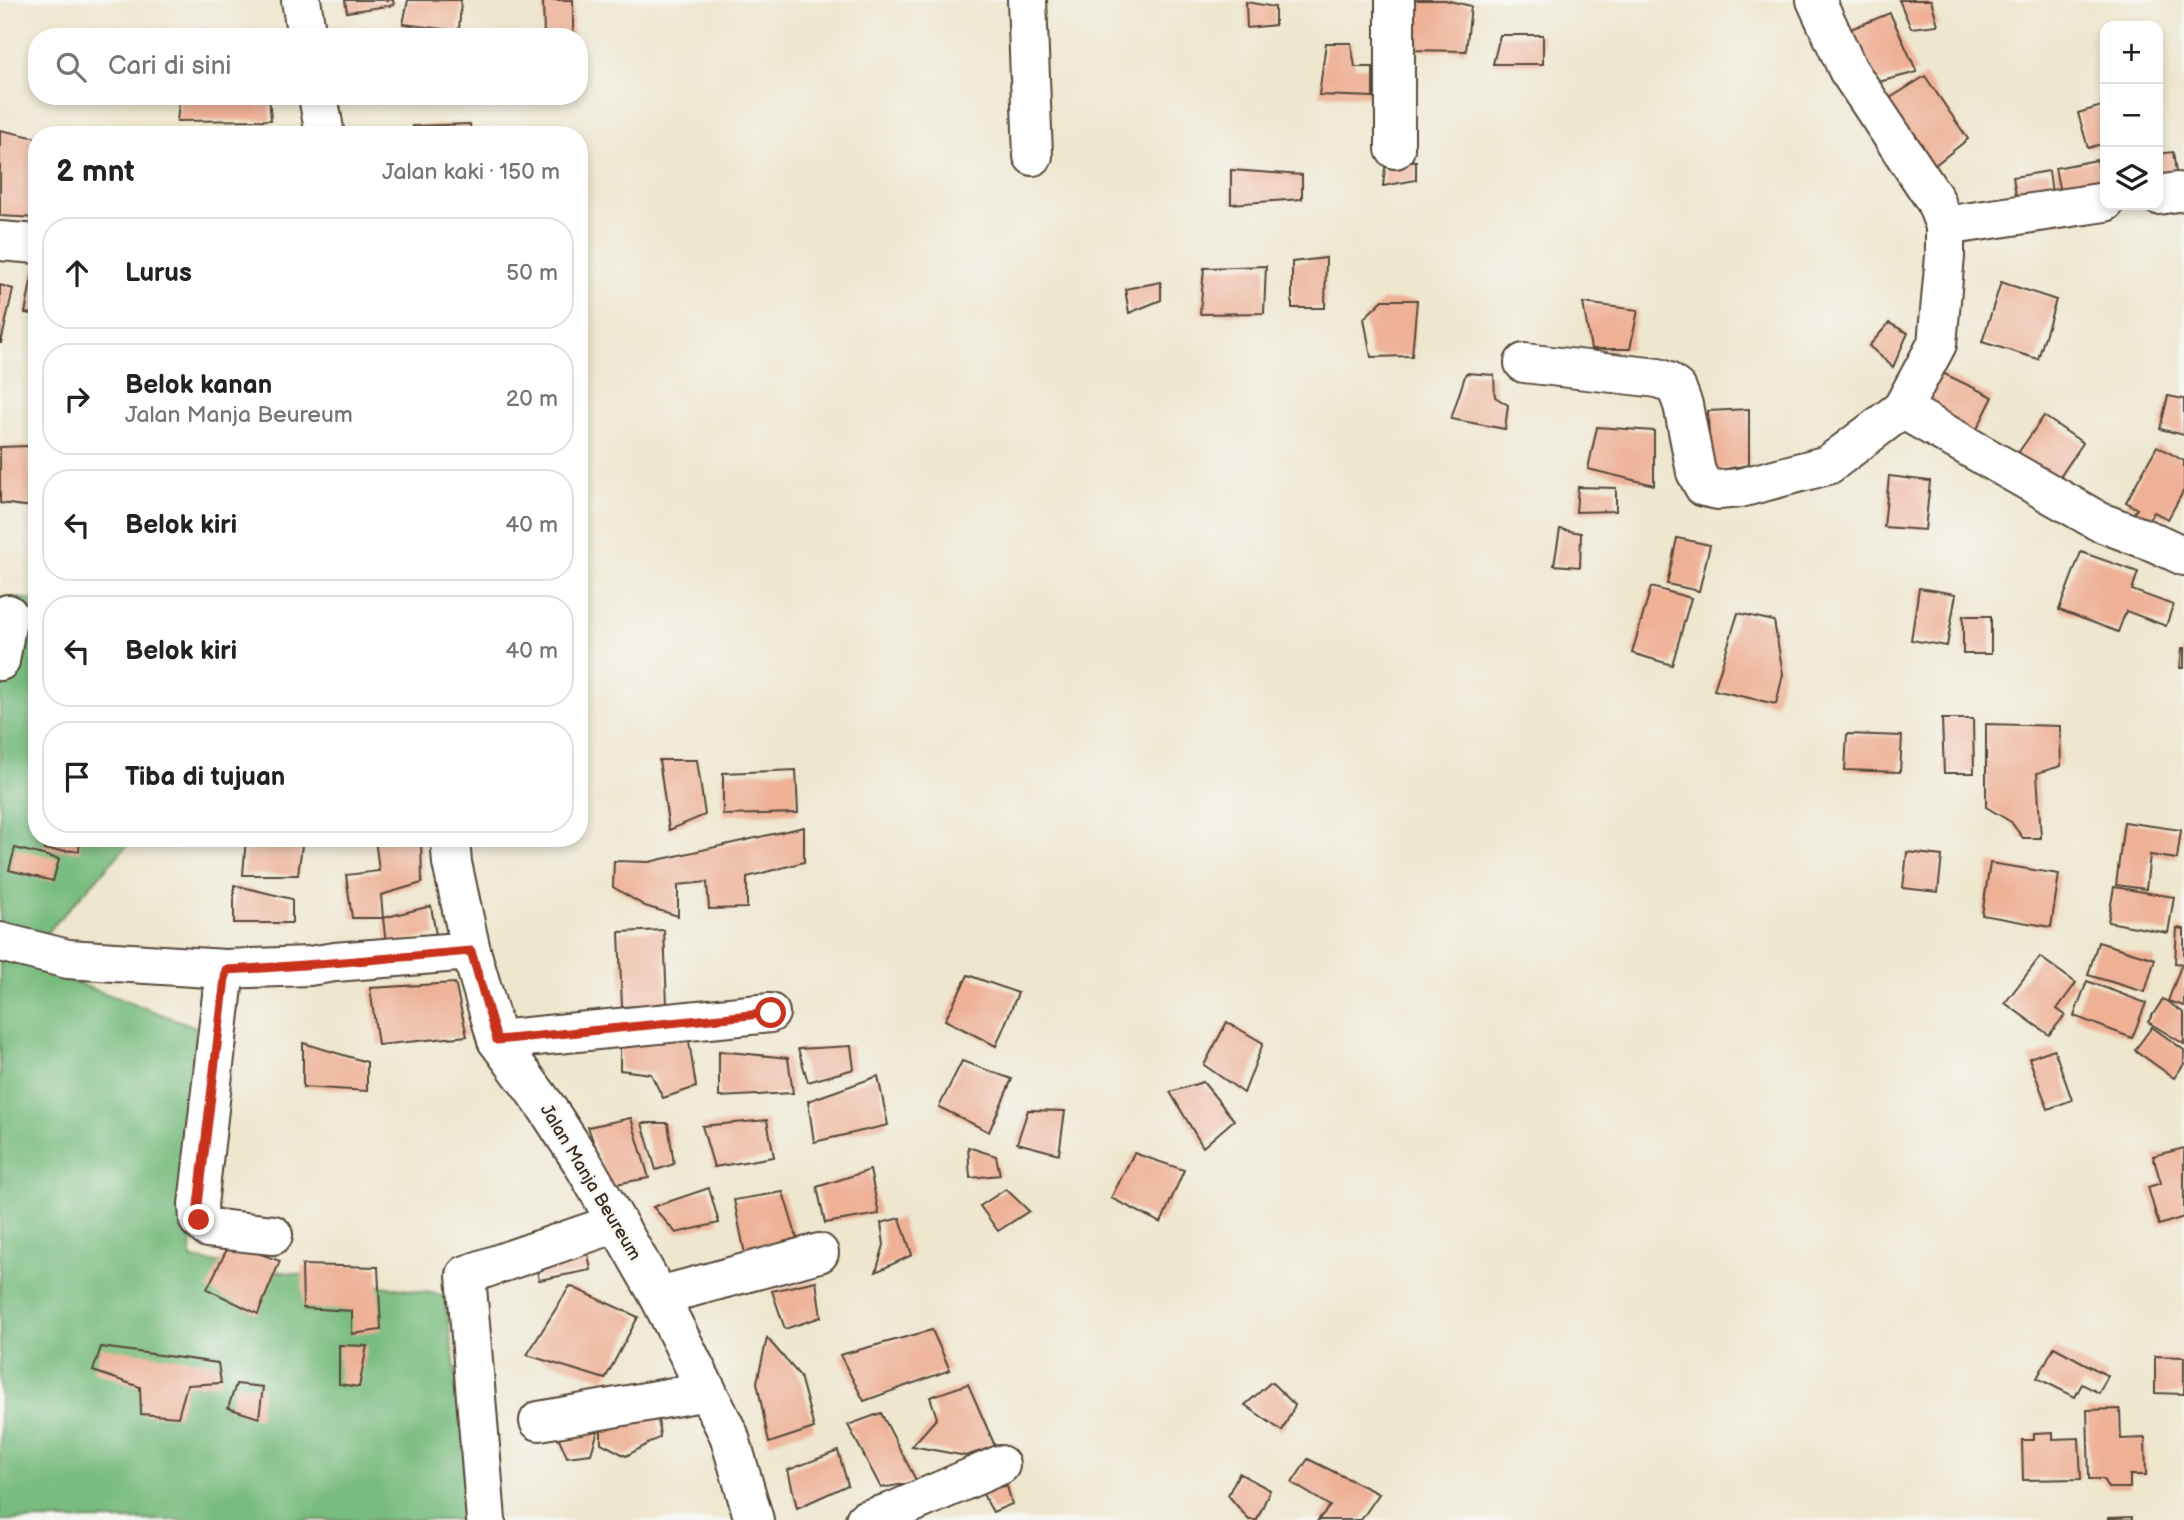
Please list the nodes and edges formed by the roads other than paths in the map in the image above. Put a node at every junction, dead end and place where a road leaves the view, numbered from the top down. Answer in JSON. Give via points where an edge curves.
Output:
{"nodes":[{"id":1,"x":301,"y":0,"type":"edge"},
{"id":2,"x":1027,"y":0,"type":"edge"},
{"id":3,"x":1395,"y":0,"type":"edge"},
{"id":4,"x":1815,"y":0,"type":"edge"},
{"id":5,"x":306,"y":28,"type":"edge"},
{"id":6,"x":320,"y":105,"type":"edge"},
{"id":7,"x":323,"y":126,"type":"edge"},
{"id":8,"x":1395,"y":149,"type":"dead end"},
{"id":9,"x":1033,"y":156,"type":"dead end"},
{"id":10,"x":2100,"y":203,"type":"edge"},
{"id":11,"x":1945,"y":226,"type":"junction"},
{"id":12,"x":0,"y":241,"type":"edge"},
{"id":13,"x":28,"y":243,"type":"edge"},
{"id":14,"x":1524,"y":363,"type":"dead end"},
{"id":15,"x":1902,"y":409,"type":"junction"},
{"id":16,"x":2184,"y":556,"type":"edge"},
{"id":17,"x":8,"y":614,"type":"dead end"},
{"id":18,"x":0,"y":661,"type":"edge"},
{"id":19,"x":451,"y":847,"type":"edge"},
{"id":20,"x":0,"y":942,"type":"edge"},
{"id":21,"x":471,"y":951,"type":"junction"},
{"id":22,"x":226,"y":970,"type":"junction"},
{"id":23,"x":771,"y":1013,"type":"dead end"},
{"id":24,"x":497,"y":1040,"type":"junction"},
{"id":25,"x":617,"y":1223,"type":"junction"},
{"id":26,"x":273,"y":1235,"type":"dead end"},
{"id":27,"x":819,"y":1253,"type":"dead end"},
{"id":28,"x":659,"y":1296,"type":"junction"},
{"id":29,"x":707,"y":1391,"type":"junction"},
{"id":30,"x":539,"y":1421,"type":"dead end"},
{"id":31,"x":1000,"y":1465,"type":"dead end"},
{"id":32,"x":883,"y":1517,"type":"edge"},
{"id":33,"x":486,"y":1520,"type":"edge"},
{"id":34,"x":754,"y":1520,"type":"edge"}],
"edges":[{"from":1,"to":5,"type":"street"},
{"from":2,"to":9,"type":"street"},
{"from":3,"to":8,"type":"street"},
{"from":4,"to":11,"type":"street","via":[[1848,69],[1935,200]]},
{"from":6,"to":7,"type":"street"},
{"from":10,"to":11,"type":"street"},
{"from":11,"to":15,"type":"street","via":[[1937,344]]},
{"from":12,"to":13,"type":"street"},
{"from":14,"to":15,"type":"street","via":[[1668,382],[1678,389],[1683,405],[1696,472],[1704,487],[1718,491],[1828,465]]},
{"from":15,"to":16,"type":"street","via":[[2100,522]]},
{"from":17,"to":18,"type":"street"},
{"from":19,"to":21,"type":"street","name":"Jalan Manja Beureum"},
{"from":20,"to":22,"type":"street","via":[[68,959]]},
{"from":21,"to":22,"type":"street"},
{"from":21,"to":24,"type":"street","name":"Jalan Manja Beureum"},
{"from":22,"to":26,"type":"street","via":[[199,1220],[208,1228]]},
{"from":23,"to":24,"type":"street"},
{"from":24,"to":25,"type":"street","name":"Jalan Manja Beureum","via":[[582,1161]]},
{"from":25,"to":28,"type":"street","name":"Jalan Manja Beureum"},
{"from":25,"to":33,"type":"street","via":[[466,1275]]},
{"from":27,"to":28,"type":"street"},
{"from":28,"to":29,"type":"street","name":"Jalan Manja Beureum"},
{"from":29,"to":30,"type":"street"},
{"from":29,"to":34,"type":"street","name":"Jalan Manja Beureum","via":[[729,1436]]},
{"from":31,"to":32,"type":"street"}]}
